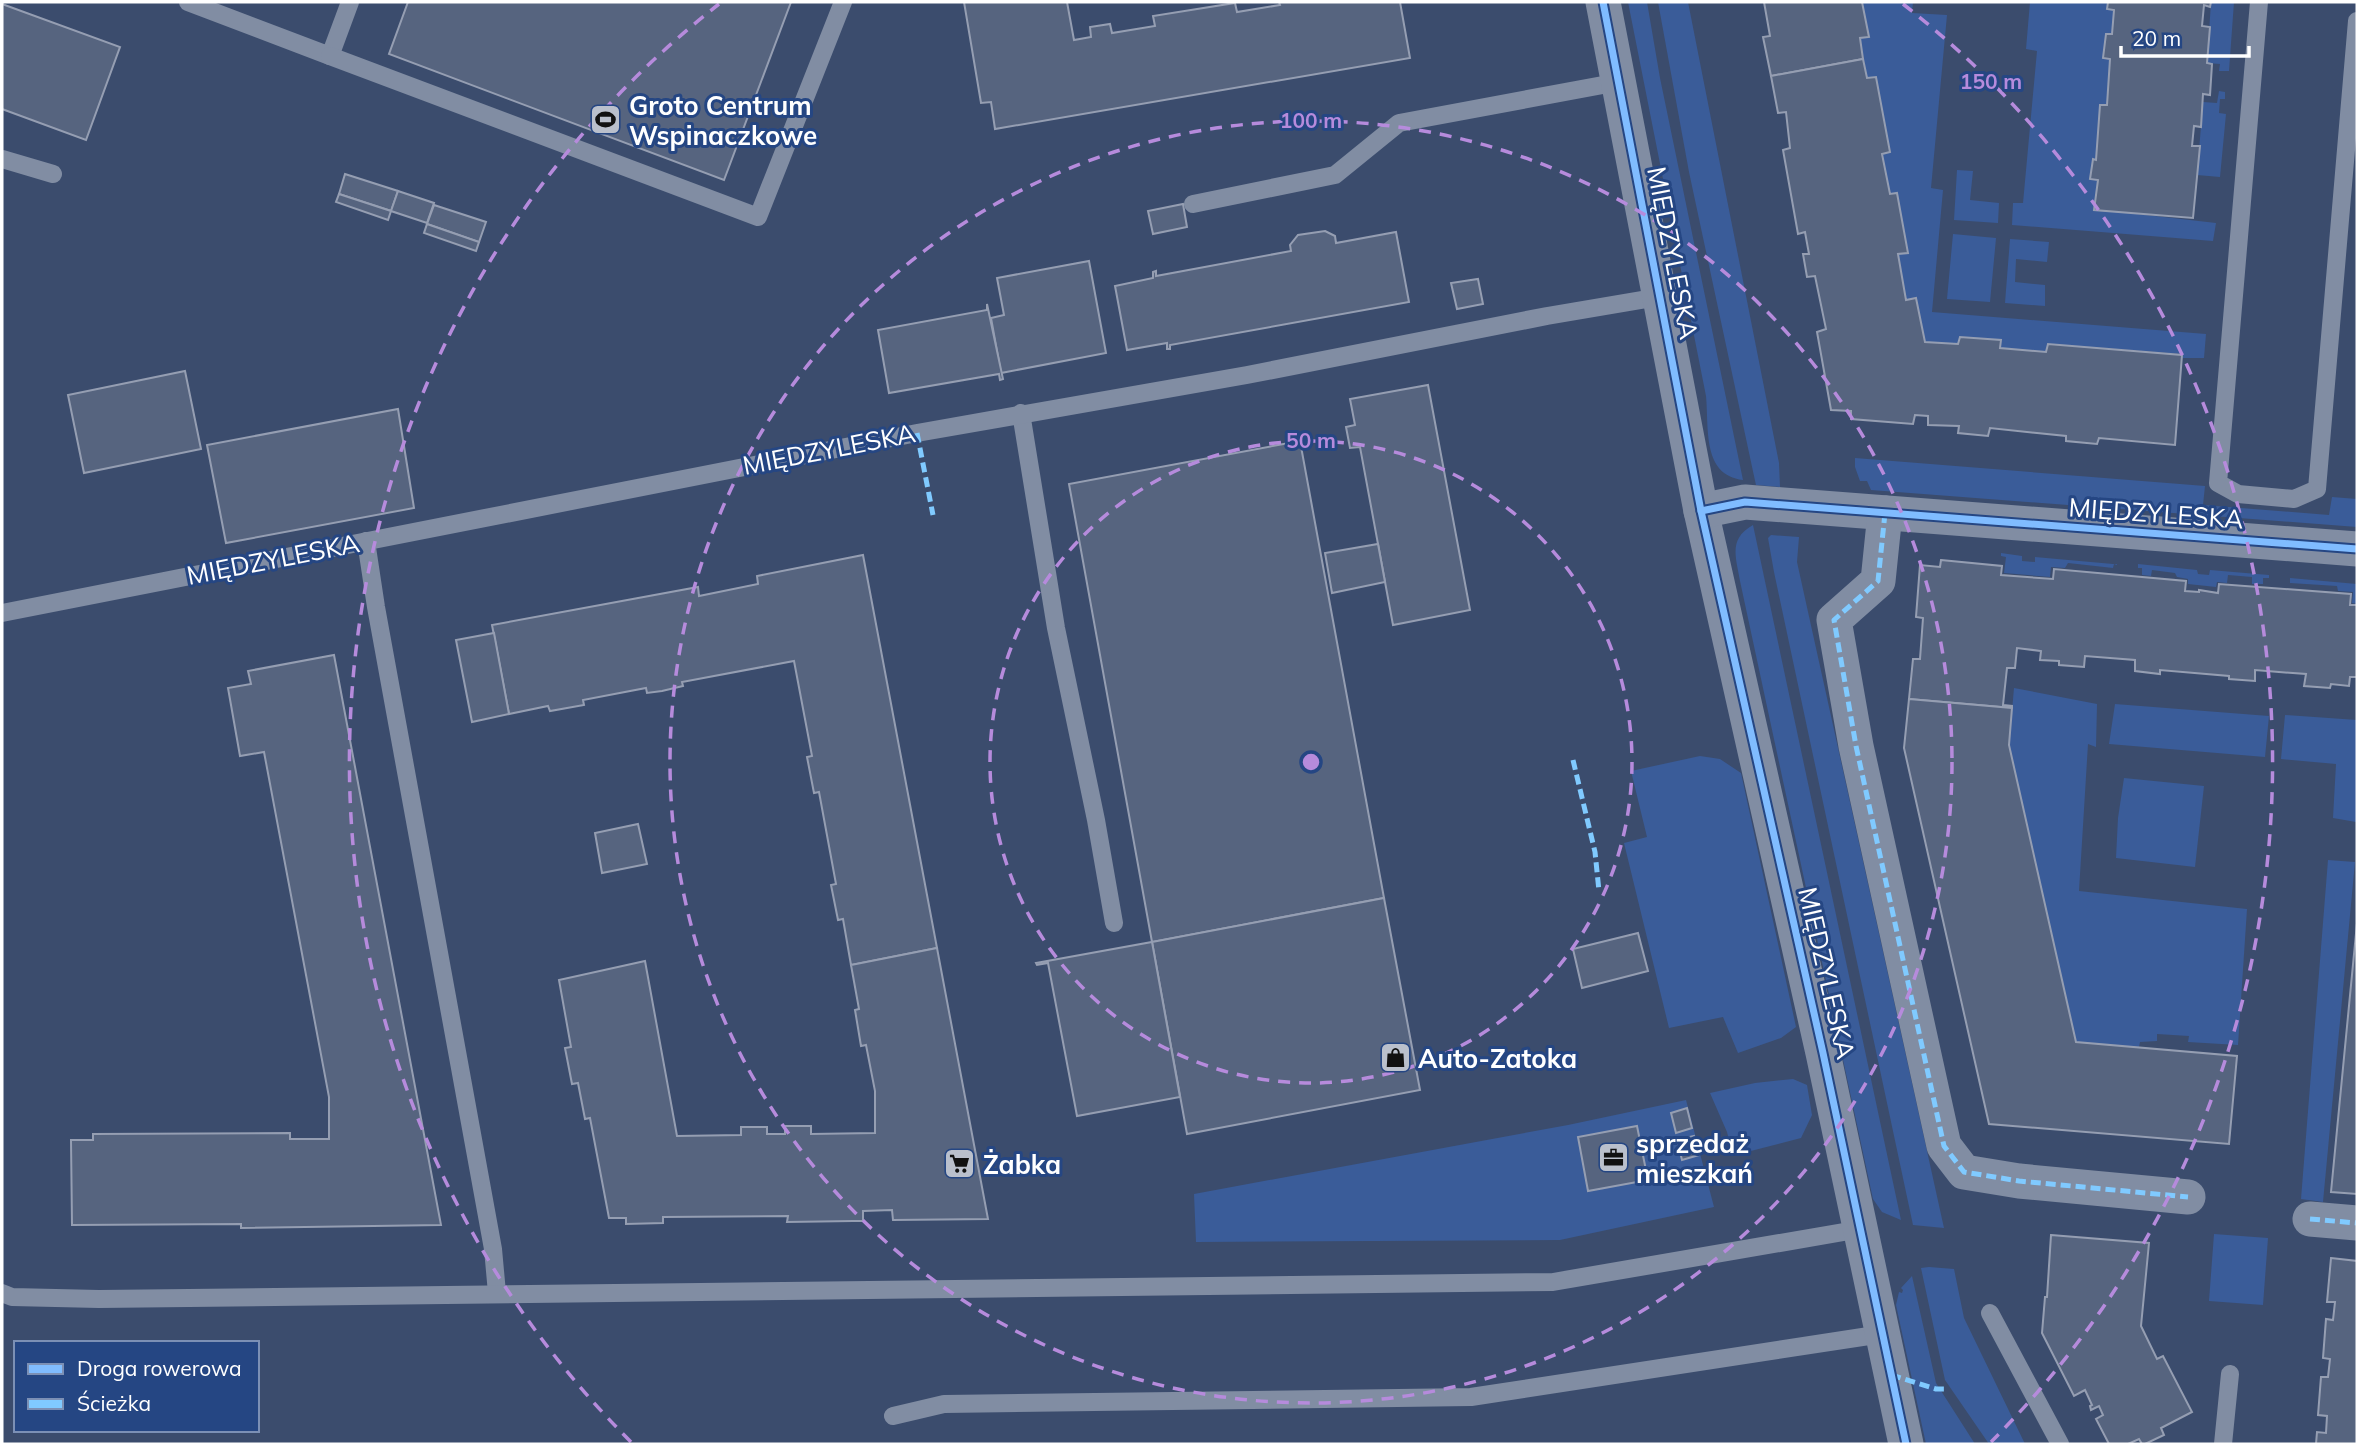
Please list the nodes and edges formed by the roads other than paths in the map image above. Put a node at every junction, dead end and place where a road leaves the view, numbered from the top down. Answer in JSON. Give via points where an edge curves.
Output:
{"nodes":[{"id":1,"x":188,"y":2,"type":"edge"},
{"id":2,"x":350,"y":2,"type":"edge"},
{"id":3,"x":844,"y":2,"type":"edge"},
{"id":4,"x":1604,"y":2,"type":"edge"},
{"id":5,"x":2259,"y":2,"type":"edge"},
{"id":6,"x":2357,"y":21,"type":"edge"},
{"id":7,"x":330,"y":56,"type":"junction"},
{"id":8,"x":1619,"y":82,"type":"junction"},
{"id":9,"x":2,"y":159,"type":"edge"},
{"id":10,"x":53,"y":174,"type":"dead end"},
{"id":11,"x":1193,"y":204,"type":"dead end"},
{"id":12,"x":1659,"y":297,"type":"junction"},
{"id":13,"x":1021,"y":413,"type":"junction"},
{"id":14,"x":1701,"y":511,"type":"junction"},
{"id":15,"x":1885,"y":513,"type":"junction"},
{"id":16,"x":366,"y":541,"type":"junction"},
{"id":17,"x":2357,"y":549,"type":"edge"},
{"id":18,"x":2,"y":613,"type":"edge"},
{"id":19,"x":1114,"y":923,"type":"dead end"},
{"id":20,"x":2188,"y":1197,"type":"dead end"},
{"id":21,"x":2310,"y":1219,"type":"dead end"},
{"id":22,"x":2357,"y":1223,"type":"edge"},
{"id":23,"x":1861,"y":1229,"type":"junction"},
{"id":24,"x":2,"y":1293,"type":"edge"},
{"id":25,"x":497,"y":1293,"type":"junction"},
{"id":26,"x":1990,"y":1313,"type":"dead end"},
{"id":27,"x":1882,"y":1334,"type":"junction"},
{"id":28,"x":2230,"y":1374,"type":"dead end"},
{"id":29,"x":893,"y":1416,"type":"dead end"},
{"id":30,"x":1906,"y":1444,"type":"edge"},
{"id":31,"x":2060,"y":1444,"type":"edge"},
{"id":32,"x":2222,"y":1444,"type":"edge"}],
"edges":[{"from":1,"to":7,"type":"lane"},
{"from":2,"to":7,"type":"lane"},
{"from":3,"to":7,"type":"lane","via":[[758,217]]},
{"from":4,"to":8,"type":"street","name":"MIĘDZYLESKA"},
{"from":5,"to":6,"type":"lane","via":[[2218,483],[2238,494],[2294,499],[2317,489]]},
{"from":8,"to":11,"type":"lane","via":[[1399,123],[1335,175]]},
{"from":8,"to":12,"type":"street","name":"MIĘDZYLESKA"},
{"from":9,"to":10,"type":"lane"},
{"from":12,"to":13,"type":"lane","name":"MIĘDZYLESKA"},
{"from":12,"to":14,"type":"street","name":"MIĘDZYLESKA"},
{"from":13,"to":16,"type":"lane","name":"MIĘDZYLESKA"},
{"from":13,"to":19,"type":"lane","via":[[1056,628]]},
{"from":14,"to":15,"type":"street","name":"MIĘDZYLESKA","via":[[1745,502]]},
{"from":14,"to":23,"type":"street","name":"MIĘDZYLESKA"},
{"from":15,"to":17,"type":"street","name":"MIĘDZYLESKA"},
{"from":15,"to":20,"type":"street","via":[[1878,581],[1834,620],[1856,746],[1944,1146],[1964,1172]]},
{"from":16,"to":18,"type":"lane","name":"MIĘDZYLESKA"},
{"from":16,"to":25,"type":"lane","via":[[493,1249]]},
{"from":21,"to":22,"type":"street"},
{"from":23,"to":25,"type":"lane","via":[[1553,1282]]},
{"from":23,"to":27,"type":"street","name":"MIĘDZYLESKA"},
{"from":24,"to":25,"type":"lane","via":[[99,1299]]},
{"from":26,"to":31,"type":"lane"},
{"from":27,"to":29,"type":"lane","via":[[1471,1397],[944,1404]]},
{"from":27,"to":30,"type":"street","name":"MIĘDZYLESKA"},
{"from":28,"to":32,"type":"lane"}]}
